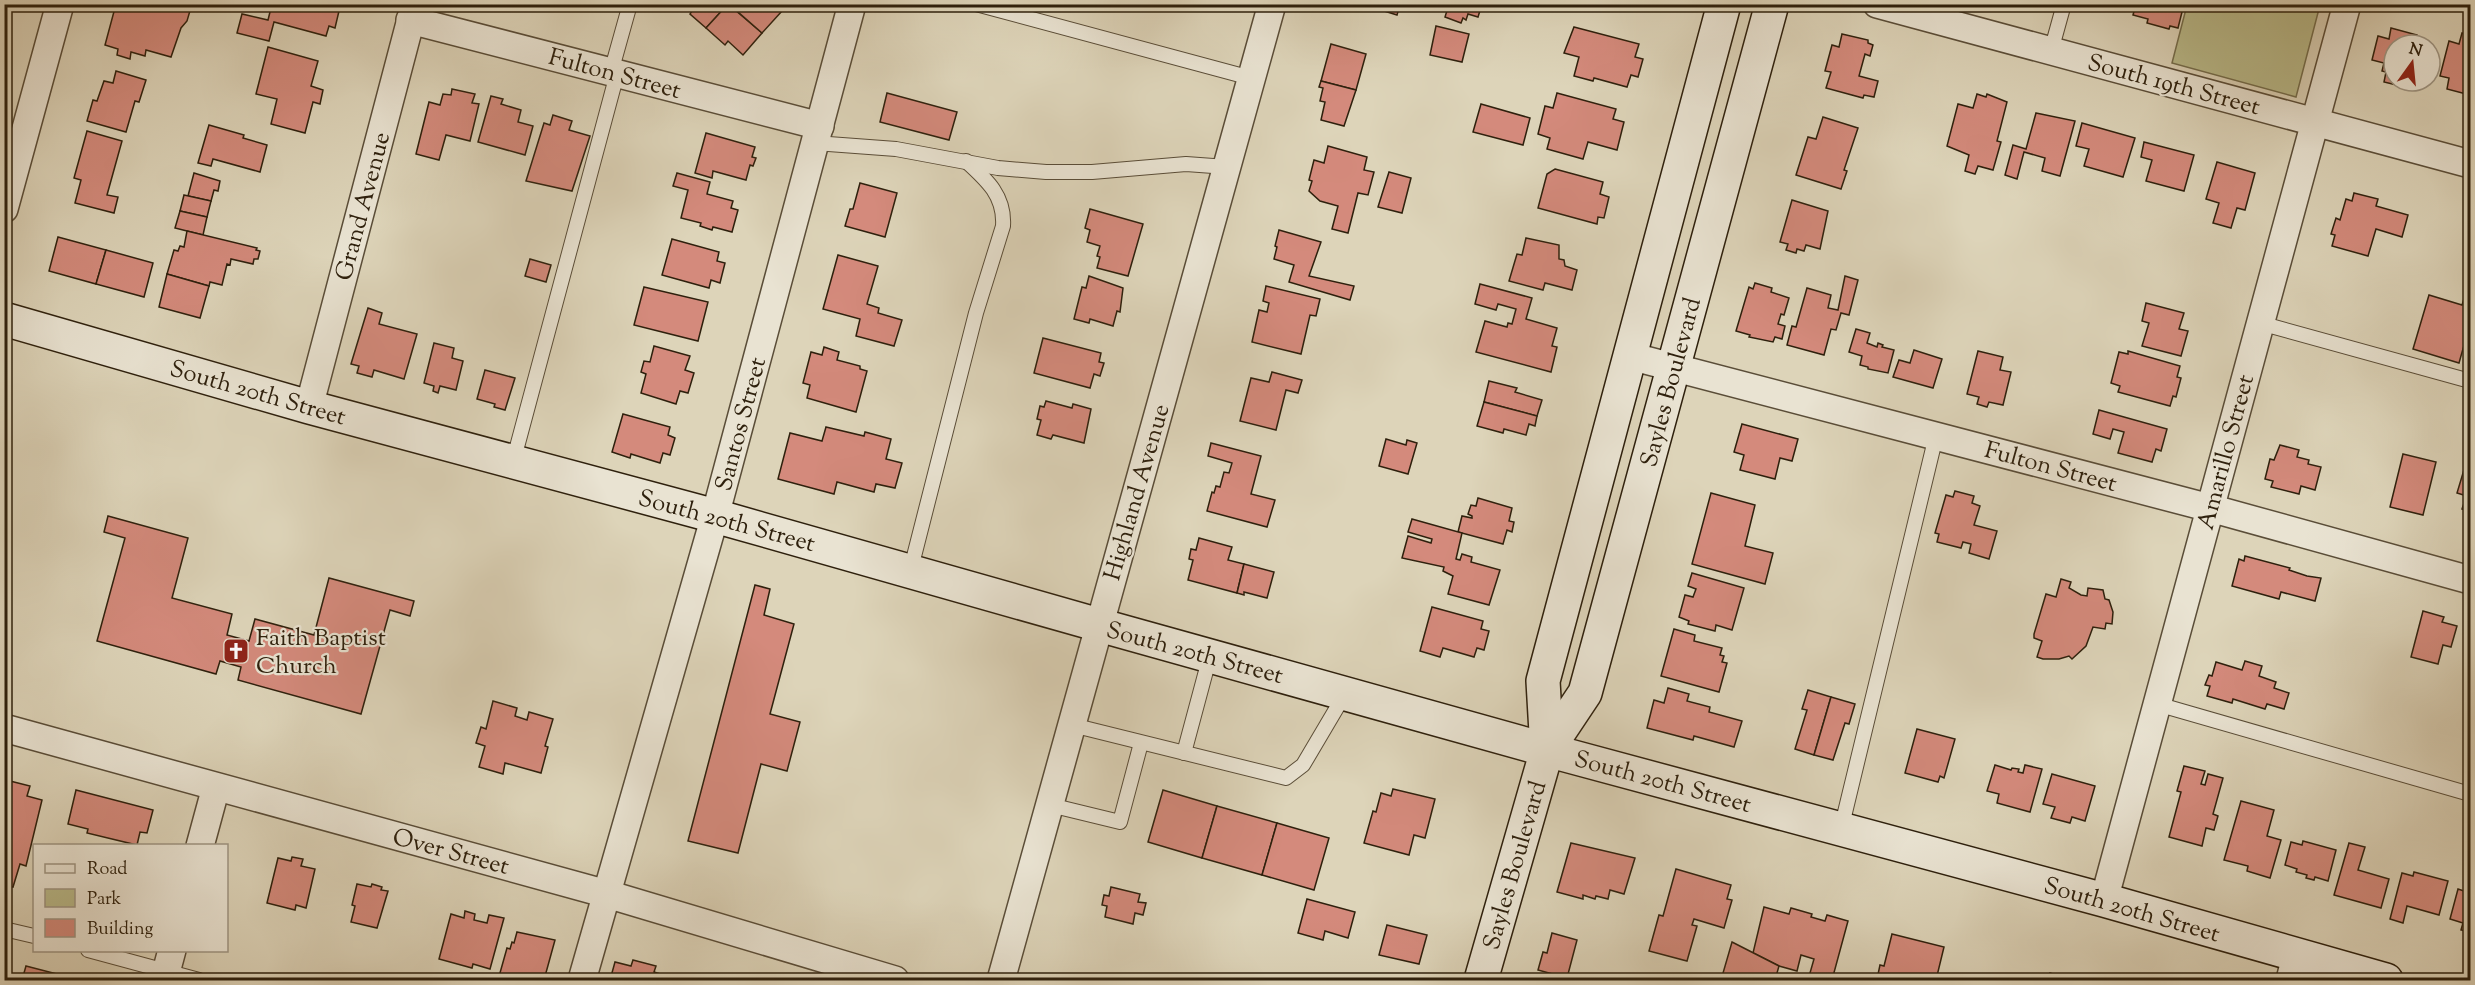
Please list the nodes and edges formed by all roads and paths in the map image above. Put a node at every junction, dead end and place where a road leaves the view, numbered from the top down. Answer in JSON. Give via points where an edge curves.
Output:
{"nodes":[{"id":1,"x":60,"y":4,"type":"edge"},
{"id":2,"x":630,"y":4,"type":"edge"},
{"id":3,"x":852,"y":4,"type":"edge"},
{"id":4,"x":976,"y":4,"type":"edge"},
{"id":5,"x":1272,"y":4,"type":"edge"},
{"id":6,"x":1724,"y":4,"type":"edge"},
{"id":7,"x":1772,"y":4,"type":"edge"},
{"id":8,"x":1878,"y":4,"type":"edge"},
{"id":9,"x":2064,"y":4,"type":"edge"},
{"id":10,"x":2347,"y":4,"type":"edge"},
{"id":11,"x":413,"y":12,"type":"edge"},
{"id":12,"x":2051,"y":51,"type":"junction"},
{"id":13,"x":614,"y":73,"type":"junction"},
{"id":14,"x":1251,"y":78,"type":"junction"},
{"id":15,"x":2315,"y":122,"type":"junction"},
{"id":16,"x":817,"y":135,"type":"junction"},
{"id":17,"x":966,"y":161,"type":"junction"},
{"id":18,"x":2470,"y":165,"type":"edge"},
{"id":19,"x":1227,"y":167,"type":"junction"},
{"id":20,"x":4,"y":208,"type":"edge"},
{"id":21,"x":4,"y":319,"type":"edge"},
{"id":22,"x":2260,"y":323,"type":"junction"},
{"id":23,"x":1630,"y":356,"type":"junction"},
{"id":24,"x":1674,"y":367,"type":"junction"},
{"id":25,"x":2470,"y":381,"type":"edge"},
{"id":26,"x":309,"y":407,"type":"junction"},
{"id":27,"x":1936,"y":436,"type":"junction"},
{"id":28,"x":513,"y":462,"type":"junction"},
{"id":29,"x":2210,"y":508,"type":"junction"},
{"id":30,"x":715,"y":516,"type":"junction"},
{"id":31,"x":910,"y":572,"type":"junction"},
{"id":32,"x":2470,"y":580,"type":"edge"},
{"id":33,"x":1099,"y":626,"type":"junction"},
{"id":34,"x":1210,"y":656,"type":"junction"},
{"id":35,"x":1346,"y":694,"type":"junction"},
{"id":36,"x":2157,"y":704,"type":"junction"},
{"id":37,"x":1072,"y":725,"type":"junction"},
{"id":38,"x":4,"y":728,"type":"edge"},
{"id":39,"x":1141,"y":743,"type":"junction"},
{"id":40,"x":1547,"y":750,"type":"junction"},
{"id":41,"x":1184,"y":753,"type":"junction"},
{"id":42,"x":216,"y":787,"type":"junction"},
{"id":43,"x":2470,"y":794,"type":"edge"},
{"id":44,"x":1050,"y":805,"type":"junction"},
{"id":45,"x":1841,"y":829,"type":"junction"},
{"id":46,"x":201,"y":844,"type":"edge"},
{"id":47,"x":607,"y":894,"type":"junction"},
{"id":48,"x":2104,"y":900,"type":"junction"},
{"id":49,"x":4,"y":929,"type":"edge"},
{"id":50,"x":33,"y":936,"type":"edge"},
{"id":51,"x":93,"y":952,"type":"edge"},
{"id":52,"x":168,"y":967,"type":"edge"},
{"id":53,"x":2293,"y":968,"type":"edge"},
{"id":54,"x":199,"y":981,"type":"edge"},
{"id":55,"x":582,"y":981,"type":"edge"},
{"id":56,"x":895,"y":981,"type":"edge"},
{"id":57,"x":1001,"y":981,"type":"edge"},
{"id":58,"x":1481,"y":981,"type":"edge"},
{"id":59,"x":2386,"y":981,"type":"edge"}],
"edges":[{"from":1,"to":20,"type":"street"},
{"from":2,"to":13,"type":"lane"},
{"from":3,"to":16,"type":"street","name":"Santos Street"},
{"from":4,"to":14,"type":"lane"},
{"from":5,"to":14,"type":"street","name":"Highland Avenue"},
{"from":6,"to":23,"type":"street","name":"Sayles Boulevard"},
{"from":7,"to":24,"type":"street","name":"Sayles Boulevard"},
{"from":8,"to":12,"type":"street","name":"South 19th Street"},
{"from":9,"to":12,"type":"lane"},
{"from":10,"to":15,"type":"street","name":"Amarillo Street"},
{"from":11,"to":13,"type":"street","name":"Fulton Street"},
{"from":11,"to":26,"type":"street","name":"Grand Avenue"},
{"from":12,"to":15,"type":"street","name":"South 19th Street"},
{"from":13,"to":16,"type":"street","name":"Fulton Street"},
{"from":13,"to":28,"type":"lane"},
{"from":14,"to":19,"type":"street","name":"Highland Avenue"},
{"from":15,"to":18,"type":"street","name":"South 19th Street"},
{"from":15,"to":22,"type":"street","name":"Amarillo Street"},
{"from":16,"to":17,"type":"lane"},
{"from":16,"to":30,"type":"street","name":"Santos Street"},
{"from":17,"to":19,"type":"lane","via":[[1046,172],[1186,164]]},
{"from":17,"to":31,"type":"lane","via":[[999,197],[1003,226],[976,313]]},
{"from":19,"to":33,"type":"street","name":"Highland Avenue"},
{"from":21,"to":26,"type":"street","name":"South 20th Street"},
{"from":22,"to":25,"type":"lane"},
{"from":22,"to":29,"type":"street","name":"Amarillo Street"},
{"from":23,"to":24,"type":"street","name":"Fulton Street"},
{"from":23,"to":40,"type":"street","name":"Sayles Boulevard","via":[[1543,681]]},
{"from":24,"to":27,"type":"street","name":"Fulton Street"},
{"from":24,"to":40,"type":"street","name":"Sayles Boulevard","via":[[1585,693]]},
{"from":26,"to":28,"type":"street","name":"South 20th Street"},
{"from":27,"to":29,"type":"street","name":"Fulton Street"},
{"from":27,"to":45,"type":"lane"},
{"from":28,"to":30,"type":"street","name":"South 20th Street"},
{"from":29,"to":32,"type":"street","name":"Fulton Street"},
{"from":29,"to":36,"type":"street","name":"Amarillo Street"},
{"from":30,"to":31,"type":"street","name":"South 20th Street"},
{"from":30,"to":47,"type":"street","name":"Santos Street"},
{"from":31,"to":33,"type":"street","name":"South 20th Street"},
{"from":33,"to":34,"type":"street","name":"South 20th Street"},
{"from":33,"to":37,"type":"street","name":"Highland Avenue"},
{"from":34,"to":35,"type":"street","name":"South 20th Street"},
{"from":34,"to":41,"type":"lane"},
{"from":35,"to":40,"type":"street","name":"South 20th Street"},
{"from":35,"to":41,"type":"lane","via":[[1303,765],[1286,778]]},
{"from":36,"to":43,"type":"lane"},
{"from":36,"to":48,"type":"street","name":"Amarillo Street"},
{"from":37,"to":39,"type":"lane"},
{"from":37,"to":44,"type":"street","name":"Highland Avenue"},
{"from":38,"to":42,"type":"street","name":"Over Street"},
{"from":39,"to":41,"type":"lane"},
{"from":39,"to":44,"type":"lane","via":[[1120,822]]},
{"from":40,"to":45,"type":"street","name":"South 20th Street"},
{"from":40,"to":58,"type":"street","name":"Sayles Boulevard"},
{"from":42,"to":46,"type":"street"},
{"from":42,"to":47,"type":"street","name":"Over Street"},
{"from":44,"to":57,"type":"street","name":"Highland Avenue"},
{"from":45,"to":48,"type":"street","name":"South 20th Street"},
{"from":47,"to":55,"type":"street","name":"Santos Street"},
{"from":47,"to":56,"type":"street","name":"Over Street"},
{"from":48,"to":53,"type":"street","name":"South 20th Street"},
{"from":49,"to":50,"type":"lane"},
{"from":51,"to":52,"type":"lane"},
{"from":52,"to":54,"type":"lane"},
{"from":53,"to":59,"type":"street","name":"South 20th Street"}]}
